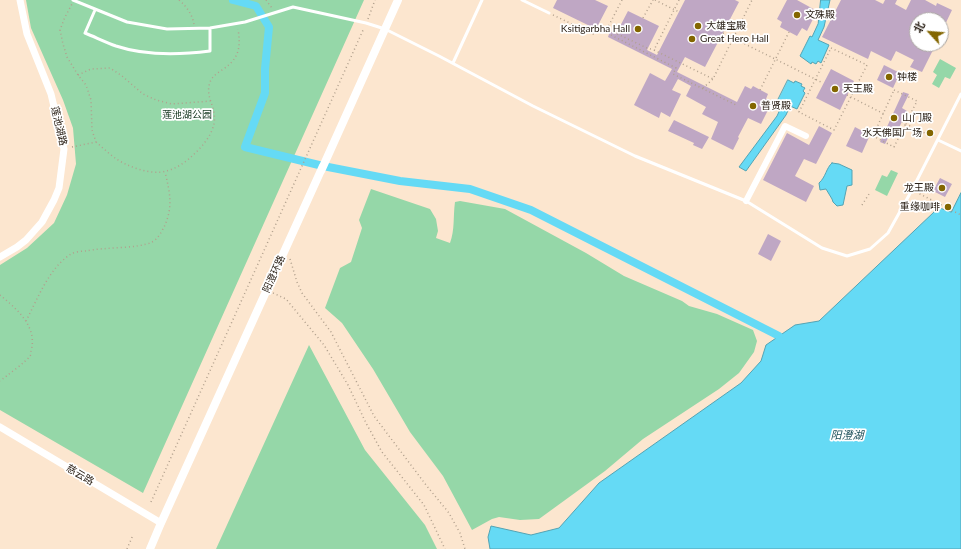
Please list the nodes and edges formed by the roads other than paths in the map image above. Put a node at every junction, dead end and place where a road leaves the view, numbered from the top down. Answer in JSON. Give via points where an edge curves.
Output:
{"nodes":[{"id":1,"x":20,"y":0,"type":"edge"},
{"id":2,"x":73,"y":0,"type":"edge"},
{"id":3,"x":398,"y":0,"type":"edge"},
{"id":4,"x":482,"y":0,"type":"edge"},
{"id":5,"x":522,"y":0,"type":"edge"},
{"id":6,"x":95,"y":10,"type":"junction"},
{"id":7,"x":549,"y":13,"type":"road end"},
{"id":8,"x":210,"y":28,"type":"junction"},
{"id":9,"x":385,"y":29,"type":"junction"},
{"id":10,"x":452,"y":63,"type":"junction"},
{"id":11,"x":961,"y":94,"type":"edge"},
{"id":12,"x":806,"y":136,"type":"dead end"},
{"id":13,"x":938,"y":140,"type":"junction"},
{"id":14,"x":961,"y":151,"type":"edge"},
{"id":15,"x":746,"y":201,"type":"junction"},
{"id":16,"x":0,"y":256,"type":"edge"},
{"id":17,"x":0,"y":427,"type":"edge"},
{"id":18,"x":161,"y":523,"type":"junction"},
{"id":19,"x":150,"y":549,"type":"edge"}],
"edges":[{"from":1,"to":16,"type":"street","name":"莲池湖路","via":[[27,34],[51,94],[64,149],[59,188],[42,222],[26,240]]},
{"from":2,"to":6,"type":"lane"},
{"from":3,"to":9,"type":"main road","name":"阳澄环路"},
{"from":4,"to":10,"type":"lane"},
{"from":5,"to":7,"type":"lane"},
{"from":6,"to":8,"type":"lane","via":[[127,22],[166,28]]},
{"from":6,"to":8,"type":"lane","via":[[85,33],[116,46],[146,53],[184,55],[210,51]]},
{"from":8,"to":9,"type":"lane","via":[[294,7]]},
{"from":9,"to":10,"type":"lane"},
{"from":9,"to":18,"type":"main road","name":"阳澄环路"},
{"from":10,"to":15,"type":"lane","via":[[629,153]]},
{"from":11,"to":13,"type":"lane"},
{"from":12,"to":15,"type":"street","via":[[784,126]]},
{"from":13,"to":14,"type":"lane"},
{"from":13,"to":15,"type":"lane","via":[[888,233],[870,249],[847,256],[822,248]]},
{"from":17,"to":18,"type":"street","name":"慈云路"},
{"from":18,"to":19,"type":"main road","name":"阳澄环路"}]}
